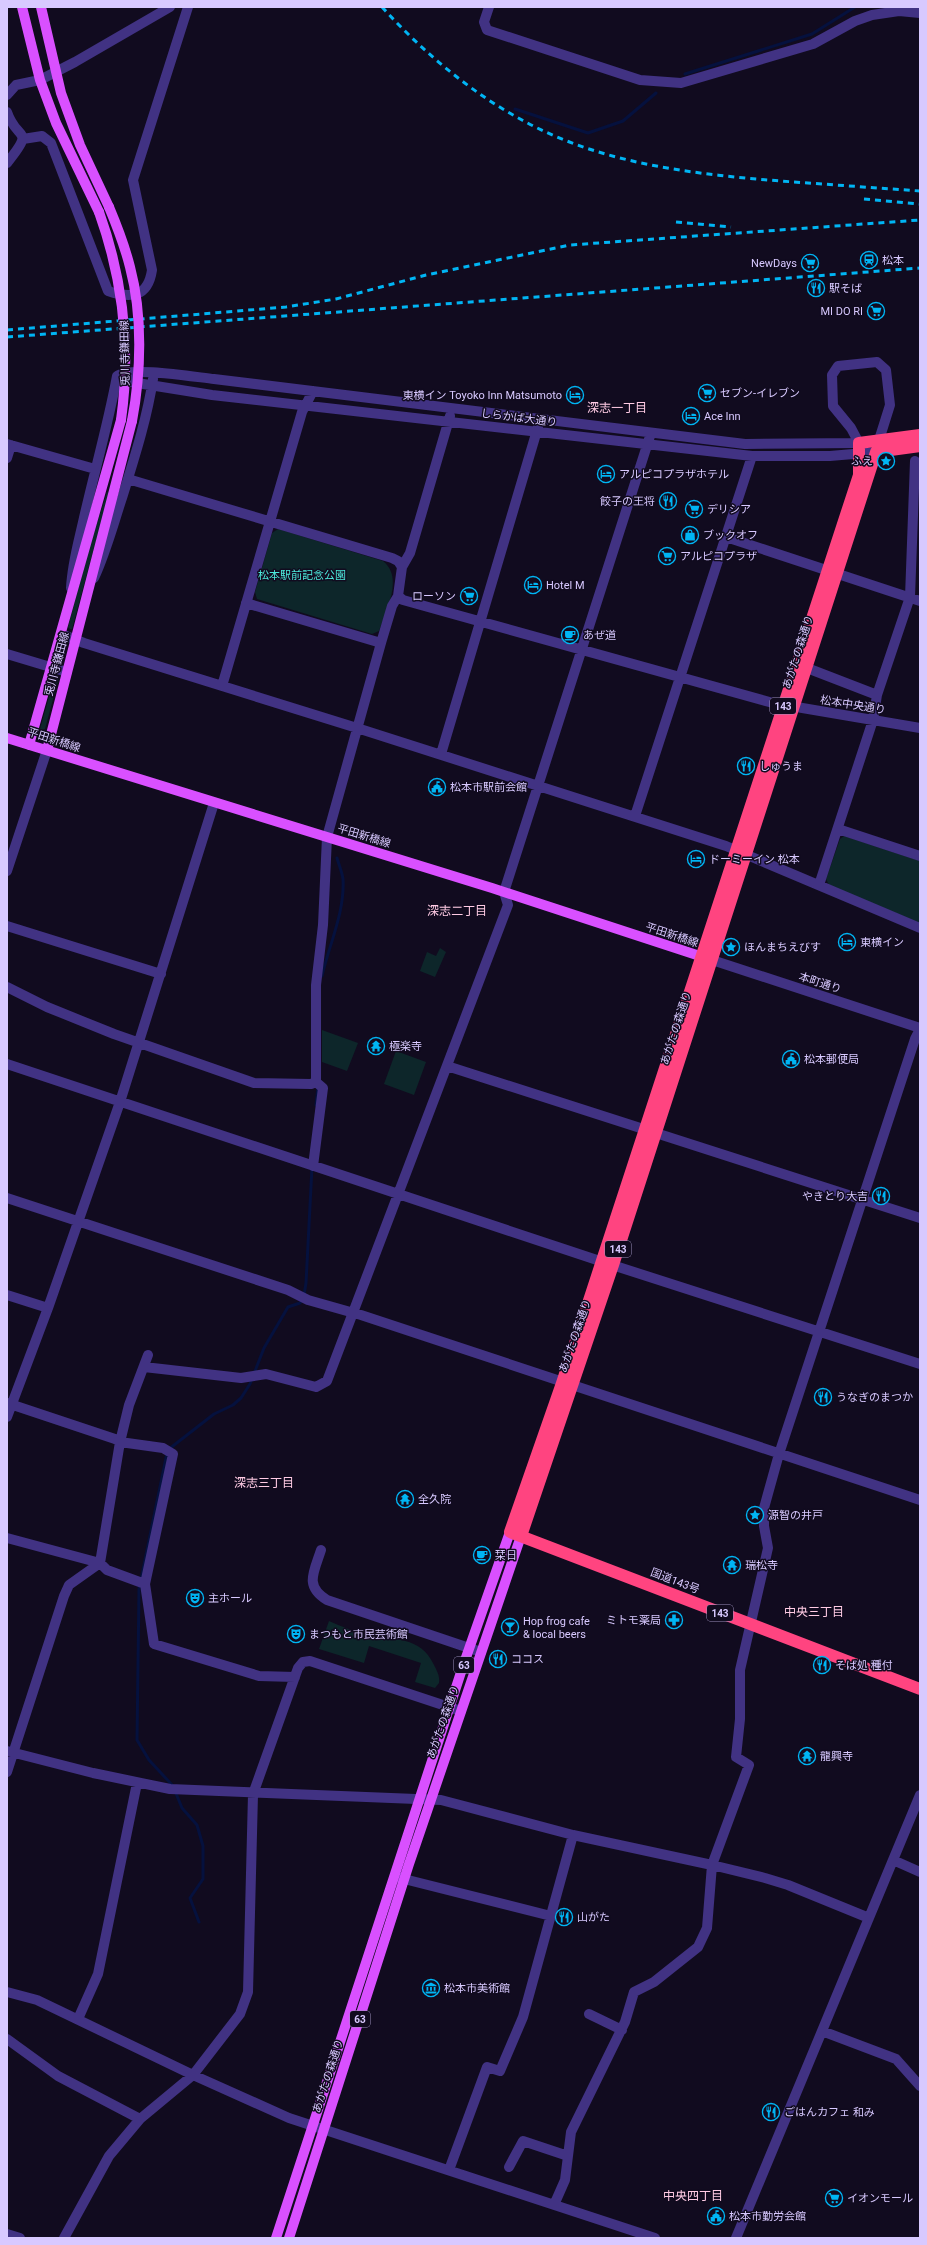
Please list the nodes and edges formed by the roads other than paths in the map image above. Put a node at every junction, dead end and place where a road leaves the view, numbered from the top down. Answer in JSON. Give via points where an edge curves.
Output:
{"nodes":[{"id":1,"x":22,"y":7,"type":"edge"},
{"id":2,"x":41,"y":7,"type":"edge"},
{"id":3,"x":170,"y":7,"type":"edge"},
{"id":4,"x":188,"y":7,"type":"edge"},
{"id":5,"x":490,"y":7,"type":"edge"},
{"id":6,"x":870,"y":11,"type":"edge"},
{"id":7,"x":920,"y":13,"type":"edge"},
{"id":8,"x":56,"y":71,"type":"junction"},
{"id":9,"x":40,"y":80,"type":"junction"},
{"id":10,"x":7,"y":95,"type":"edge"},
{"id":11,"x":7,"y":112,"type":"edge"},
{"id":12,"x":23,"y":139,"type":"junction"},
{"id":13,"x":7,"y":163,"type":"edge"},
{"id":14,"x":154,"y":372,"type":"junction"},
{"id":15,"x":152,"y":386,"type":"junction"},
{"id":16,"x":313,"y":391,"type":"junction"},
{"id":17,"x":305,"y":405,"type":"junction"},
{"id":18,"x":452,"y":408,"type":"junction"},
{"id":19,"x":540,"y":419,"type":"junction"},
{"id":20,"x":448,"y":422,"type":"junction"},
{"id":21,"x":537,"y":432,"type":"junction"},
{"id":22,"x":651,"y":433,"type":"junction"},
{"id":23,"x":920,"y":435,"type":"edge"},
{"id":24,"x":879,"y":440,"type":"junction"},
{"id":25,"x":9,"y":444,"type":"edge"},
{"id":26,"x":648,"y":445,"type":"junction"},
{"id":27,"x":920,"y":446,"type":"edge"},
{"id":28,"x":859,"y":449,"type":"junction"},
{"id":29,"x":876,"y":452,"type":"junction"},
{"id":30,"x":752,"y":456,"type":"junction"},
{"id":31,"x":7,"y":458,"type":"edge"},
{"id":32,"x":916,"y":461,"type":"dead end"},
{"id":33,"x":95,"y":469,"type":"junction"},
{"id":34,"x":128,"y":479,"type":"junction"},
{"id":35,"x":270,"y":521,"type":"junction"},
{"id":36,"x":726,"y":537,"type":"junction"},
{"id":37,"x":402,"y":567,"type":"junction"},
{"id":38,"x":833,"y":571,"type":"junction"},
{"id":39,"x":89,"y":589,"type":"junction"},
{"id":40,"x":71,"y":592,"type":"junction"},
{"id":41,"x":398,"y":596,"type":"junction"},
{"id":42,"x":915,"y":599,"type":"edge"},
{"id":43,"x":246,"y":603,"type":"junction"},
{"id":44,"x":480,"y":622,"type":"junction"},
{"id":45,"x":61,"y":634,"type":"junction"},
{"id":46,"x":76,"y":640,"type":"junction"},
{"id":47,"x":381,"y":643,"type":"junction"},
{"id":48,"x":582,"y":650,"type":"junction"},
{"id":49,"x":7,"y":654,"type":"edge"},
{"id":50,"x":51,"y":668,"type":"junction"},
{"id":51,"x":807,"y":668,"type":"junction"},
{"id":52,"x":67,"y":672,"type":"junction"},
{"id":53,"x":680,"y":678,"type":"junction"},
{"id":54,"x":222,"y":686,"type":"junction"},
{"id":55,"x":877,"y":695,"type":"junction"},
{"id":56,"x":789,"y":707,"type":"junction"},
{"id":57,"x":873,"y":720,"type":"junction"},
{"id":58,"x":357,"y":728,"type":"junction"},
{"id":59,"x":920,"y":728,"type":"edge"},
{"id":60,"x":7,"y":738,"type":"edge"},
{"id":61,"x":29,"y":744,"type":"junction"},
{"id":62,"x":47,"y":750,"type":"junction"},
{"id":63,"x":441,"y":754,"type":"junction"},
{"id":64,"x":539,"y":786,"type":"junction"},
{"id":65,"x":214,"y":804,"type":"junction"},
{"id":66,"x":635,"y":816,"type":"junction"},
{"id":67,"x":838,"y":828,"type":"junction"},
{"id":68,"x":327,"y":837,"type":"junction"},
{"id":69,"x":742,"y":852,"type":"junction"},
{"id":70,"x":920,"y":856,"type":"edge"},
{"id":71,"x":7,"y":870,"type":"edge"},
{"id":72,"x":819,"y":885,"type":"junction"},
{"id":73,"x":504,"y":892,"type":"junction"},
{"id":74,"x":7,"y":926,"type":"edge"},
{"id":75,"x":920,"y":928,"type":"edge"},
{"id":76,"x":707,"y":959,"type":"junction"},
{"id":77,"x":161,"y":974,"type":"junction"},
{"id":78,"x":7,"y":987,"type":"edge"},
{"id":79,"x":920,"y":1029,"type":"edge"},
{"id":80,"x":139,"y":1043,"type":"junction"},
{"id":81,"x":7,"y":1064,"type":"edge"},
{"id":82,"x":447,"y":1066,"type":"junction"},
{"id":83,"x":318,"y":1084,"type":"junction"},
{"id":84,"x":120,"y":1102,"type":"junction"},
{"id":85,"x":650,"y":1132,"type":"junction"},
{"id":86,"x":311,"y":1165,"type":"junction"},
{"id":87,"x":397,"y":1194,"type":"junction"},
{"id":88,"x":7,"y":1198,"type":"edge"},
{"id":89,"x":864,"y":1200,"type":"junction"},
{"id":90,"x":920,"y":1218,"type":"edge"},
{"id":91,"x":78,"y":1222,"type":"junction"},
{"id":92,"x":607,"y":1263,"type":"junction"},
{"id":93,"x":7,"y":1295,"type":"edge"},
{"id":94,"x":48,"y":1308,"type":"junction"},
{"id":95,"x":353,"y":1315,"type":"junction"},
{"id":96,"x":819,"y":1332,"type":"junction"},
{"id":97,"x":148,"y":1355,"type":"dead end"},
{"id":98,"x":920,"y":1364,"type":"edge"},
{"id":99,"x":144,"y":1367,"type":"junction"},
{"id":100,"x":567,"y":1384,"type":"junction"},
{"id":101,"x":9,"y":1404,"type":"edge"},
{"id":102,"x":7,"y":1417,"type":"edge"},
{"id":103,"x":120,"y":1442,"type":"junction"},
{"id":104,"x":779,"y":1454,"type":"junction"},
{"id":105,"x":920,"y":1500,"type":"edge"},
{"id":106,"x":516,"y":1534,"type":"junction"},
{"id":107,"x":7,"y":1538,"type":"edge"},
{"id":108,"x":320,"y":1550,"type":"dead end"},
{"id":109,"x":100,"y":1564,"type":"junction"},
{"id":110,"x":140,"y":1583,"type":"junction"},
{"id":111,"x":750,"y":1625,"type":"junction"},
{"id":112,"x":470,"y":1648,"type":"junction"},
{"id":113,"x":481,"y":1652,"type":"junction"},
{"id":114,"x":295,"y":1678,"type":"junction"},
{"id":115,"x":920,"y":1689,"type":"edge"},
{"id":116,"x":450,"y":1708,"type":"junction"},
{"id":117,"x":461,"y":1711,"type":"junction"},
{"id":118,"x":10,"y":1752,"type":"edge"},
{"id":119,"x":7,"y":1772,"type":"edge"},
{"id":120,"x":137,"y":1783,"type":"junction"},
{"id":121,"x":253,"y":1794,"type":"junction"},
{"id":122,"x":920,"y":1795,"type":"edge"},
{"id":123,"x":419,"y":1799,"type":"junction"},
{"id":124,"x":431,"y":1800,"type":"junction"},
{"id":125,"x":572,"y":1835,"type":"junction"},
{"id":126,"x":893,"y":1860,"type":"junction"},
{"id":127,"x":712,"y":1864,"type":"junction"},
{"id":128,"x":920,"y":1872,"type":"edge"},
{"id":129,"x":394,"y":1876,"type":"junction"},
{"id":130,"x":404,"y":1879,"type":"junction"},
{"id":131,"x":551,"y":1916,"type":"junction"},
{"id":132,"x":869,"y":1918,"type":"junction"},
{"id":133,"x":7,"y":1992,"type":"edge"},
{"id":134,"x":589,"y":2014,"type":"dead end"},
{"id":135,"x":78,"y":2019,"type":"junction"},
{"id":136,"x":622,"y":2030,"type":"junction"},
{"id":137,"x":822,"y":2031,"type":"junction"},
{"id":138,"x":7,"y":2039,"type":"edge"},
{"id":139,"x":193,"y":2075,"type":"junction"},
{"id":140,"x":920,"y":2086,"type":"edge"},
{"id":141,"x":140,"y":2119,"type":"junction"},
{"id":142,"x":312,"y":2124,"type":"junction"},
{"id":143,"x":324,"y":2129,"type":"junction"},
{"id":144,"x":568,"y":2156,"type":"junction"},
{"id":145,"x":509,"y":2167,"type":"dead end"},
{"id":146,"x":449,"y":2170,"type":"junction"},
{"id":147,"x":554,"y":2205,"type":"junction"},
{"id":148,"x":7,"y":2234,"type":"edge"},
{"id":149,"x":20,"y":2238,"type":"edge"},
{"id":150,"x":64,"y":2238,"type":"edge"},
{"id":151,"x":276,"y":2238,"type":"edge"},
{"id":152,"x":289,"y":2238,"type":"edge"},
{"id":153,"x":655,"y":2238,"type":"edge"},
{"id":154,"x":736,"y":2238,"type":"edge"}],
"edges":[{"from":1,"to":9,"type":"main road","name":"兎川寺鎌田線"},
{"from":2,"to":8,"type":"main road","name":"兎川寺鎌田線"},
{"from":3,"to":8,"type":"street"},
{"from":4,"to":12,"type":"street","via":[[133,180],[152,270],[150,282],[140,293],[128,296],[108,291],[51,143],[42,136]]},
{"from":5,"to":6,"type":"street","via":[[484,22],[487,30],[640,80],[681,83],[813,44]]},
{"from":6,"to":7,"type":"street"},
{"from":8,"to":9,"type":"street"},
{"from":8,"to":39,"type":"main road","name":"兎川寺鎌田線","bridge":true,"via":[[61,93],[80,145],[109,207],[130,267],[135,293],[139,369],[132,422]]},
{"from":9,"to":10,"type":"street","via":[[16,85]]},
{"from":9,"to":40,"type":"main road","name":"兎川寺鎌田線","bridge":true,"via":[[56,123],[109,240],[124,318],[126,381],[121,420],[77,579]]},
{"from":11,"to":12,"type":"street"},
{"from":12,"to":13,"type":"street","via":[[21,146]]},
{"from":14,"to":15,"type":"street"},
{"from":14,"to":16,"type":"street","name":"しらかば大通り"},
{"from":14,"to":33,"type":"street","name":"しらかば大通り","via":[[121,372],[117,376],[112,406]]},
{"from":15,"to":17,"type":"street","name":"しらかば大通り"},
{"from":15,"to":33,"type":"street","name":"しらかば大通り","via":[[121,382],[102,464]]},
{"from":15,"to":34,"type":"street"},
{"from":16,"to":17,"type":"street"},
{"from":16,"to":18,"type":"street","name":"しらかば大通り"},
{"from":17,"to":20,"type":"street","name":"しらかば大通り"},
{"from":17,"to":35,"type":"street"},
{"from":18,"to":19,"type":"street","name":"しらかば大通り"},
{"from":18,"to":20,"type":"street"},
{"from":19,"to":21,"type":"street"},
{"from":19,"to":22,"type":"street","name":"しらかば大通り"},
{"from":20,"to":21,"type":"street","name":"しらかば大通り"},
{"from":20,"to":37,"type":"street","via":[[410,553]]},
{"from":21,"to":26,"type":"street","name":"しらかば大通り"},
{"from":21,"to":44,"type":"street"},
{"from":22,"to":26,"type":"street"},
{"from":22,"to":28,"type":"street","name":"しらかば大通り","via":[[745,444]]},
{"from":23,"to":24,"type":"highway"},
{"from":24,"to":28,"type":"highway"},
{"from":24,"to":28,"type":"street","via":[[890,404],[886,370],[877,362],[838,366],[832,375],[833,406],[851,428]]},
{"from":24,"to":29,"type":"main road","name":"あがたの森通り"},
{"from":25,"to":31,"type":"street"},
{"from":25,"to":33,"type":"street"},
{"from":26,"to":30,"type":"street","name":"しらかば大通り"},
{"from":26,"to":48,"type":"street"},
{"from":27,"to":29,"type":"highway"},
{"from":28,"to":29,"type":"street"},
{"from":28,"to":30,"type":"street","name":"しらかば大通り"},
{"from":28,"to":38,"type":"highway","name":"あがたの森通り","number":"143","via":[[859,475]]},
{"from":29,"to":38,"type":"highway","name":"あがたの森通り","number":"143"},
{"from":30,"to":36,"type":"street"},
{"from":32,"to":42,"type":"street"},
{"from":33,"to":40,"type":"street","name":"しらかば大通り","via":[[74,561]]},
{"from":34,"to":35,"type":"street"},
{"from":34,"to":39,"type":"street","via":[[103,559]]},
{"from":35,"to":37,"type":"street","via":[[392,558]]},
{"from":35,"to":43,"type":"street"},
{"from":36,"to":38,"type":"street"},
{"from":36,"to":53,"type":"street"},
{"from":37,"to":41,"type":"street"},
{"from":38,"to":42,"type":"street"},
{"from":38,"to":51,"type":"highway","name":"あがたの森通り","number":"143"},
{"from":38,"to":56,"type":"highway","name":"あがたの森通り","number":"143"},
{"from":39,"to":46,"type":"main road","name":"兎川寺鎌田線"},
{"from":40,"to":45,"type":"main road","name":"兎川寺鎌田線"},
{"from":41,"to":44,"type":"street","name":"松本中央通り","via":[[403,600]]},
{"from":41,"to":47,"type":"street","via":[[392,606]]},
{"from":42,"to":55,"type":"street"},
{"from":43,"to":47,"type":"street"},
{"from":43,"to":54,"type":"street"},
{"from":44,"to":48,"type":"street","name":"松本中央通り"},
{"from":44,"to":63,"type":"street"},
{"from":45,"to":46,"type":"street"},
{"from":45,"to":50,"type":"main road","name":"兎川寺鎌田線"},
{"from":46,"to":52,"type":"main road","name":"兎川寺鎌田線"},
{"from":46,"to":54,"type":"street"},
{"from":47,"to":58,"type":"street"},
{"from":48,"to":53,"type":"street","name":"松本中央通り"},
{"from":48,"to":64,"type":"street"},
{"from":49,"to":50,"type":"street"},
{"from":50,"to":52,"type":"street"},
{"from":50,"to":61,"type":"main road","name":"兎川寺鎌田線"},
{"from":51,"to":55,"type":"street"},
{"from":51,"to":56,"type":"highway","name":"あがたの森通り","number":"143"},
{"from":52,"to":62,"type":"main road","name":"兎川寺鎌田線"},
{"from":53,"to":56,"type":"street","name":"松本中央通り"},
{"from":53,"to":66,"type":"street"},
{"from":54,"to":58,"type":"street"},
{"from":55,"to":57,"type":"street"},
{"from":56,"to":57,"type":"street","name":"松本中央通り"},
{"from":56,"to":69,"type":"highway","name":"あがたの森通り","number":"143"},
{"from":57,"to":59,"type":"street","name":"松本中央通り"},
{"from":57,"to":67,"type":"street"},
{"from":58,"to":63,"type":"street"},
{"from":58,"to":68,"type":"street"},
{"from":60,"to":61,"type":"main road","name":"平田新橋線"},
{"from":61,"to":62,"type":"main road","name":"平田新橋線"},
{"from":62,"to":65,"type":"main road","name":"平田新橋線"},
{"from":62,"to":71,"type":"street"},
{"from":63,"to":64,"type":"street"},
{"from":64,"to":66,"type":"street"},
{"from":64,"to":73,"type":"street"},
{"from":65,"to":68,"type":"main road","name":"平田新橋線"},
{"from":65,"to":77,"type":"street"},
{"from":66,"to":69,"type":"street"},
{"from":67,"to":70,"type":"street"},
{"from":67,"to":72,"type":"street"},
{"from":68,"to":73,"type":"main road","name":"平田新橋線"},
{"from":68,"to":83,"type":"street","via":[[323,925],[316,984]]},
{"from":69,"to":72,"type":"street"},
{"from":69,"to":76,"type":"highway","name":"あがたの森通り","number":"143"},
{"from":72,"to":75,"type":"street"},
{"from":73,"to":76,"type":"main road","name":"平田新橋線"},
{"from":73,"to":82,"type":"street","via":[[508,905]]},
{"from":74,"to":77,"type":"street"},
{"from":76,"to":79,"type":"street","name":"本町通り"},
{"from":76,"to":85,"type":"highway","name":"あがたの森通り","number":"143"},
{"from":77,"to":80,"type":"street"},
{"from":78,"to":80,"type":"street","via":[[47,1007]]},
{"from":79,"to":89,"type":"street"},
{"from":80,"to":83,"type":"street","via":[[254,1083]]},
{"from":80,"to":84,"type":"street"},
{"from":81,"to":84,"type":"street"},
{"from":82,"to":85,"type":"street"},
{"from":82,"to":87,"type":"street"},
{"from":83,"to":86,"type":"street","via":[[323,1088]]},
{"from":84,"to":86,"type":"street"},
{"from":84,"to":91,"type":"street"},
{"from":85,"to":89,"type":"street"},
{"from":85,"to":92,"type":"highway","name":"あがたの森通り","number":"143"},
{"from":86,"to":87,"type":"street"},
{"from":87,"to":92,"type":"street"},
{"from":87,"to":95,"type":"street"},
{"from":88,"to":91,"type":"street"},
{"from":89,"to":90,"type":"street"},
{"from":89,"to":96,"type":"street"},
{"from":91,"to":94,"type":"street"},
{"from":91,"to":95,"type":"street"},
{"from":92,"to":96,"type":"street"},
{"from":92,"to":100,"type":"highway","name":"あがたの森通り","number":"143"},
{"from":93,"to":94,"type":"street"},
{"from":94,"to":101,"type":"street"},
{"from":95,"to":99,"type":"street","via":[[327,1381],[316,1388],[266,1374],[253,1376]]},
{"from":95,"to":100,"type":"street"},
{"from":96,"to":98,"type":"street"},
{"from":96,"to":104,"type":"street"},
{"from":97,"to":99,"type":"street"},
{"from":99,"to":103,"type":"street","via":[[128,1405]]},
{"from":100,"to":104,"type":"street"},
{"from":100,"to":106,"type":"highway","name":"あがたの森通り","number":"143"},
{"from":101,"to":102,"type":"street"},
{"from":101,"to":103,"type":"street"},
{"from":103,"to":109,"type":"street"},
{"from":103,"to":110,"type":"street","via":[[166,1450],[173,1454]]},
{"from":104,"to":105,"type":"street"},
{"from":104,"to":111,"type":"street","via":[[764,1508],[768,1548]]},
{"from":106,"to":111,"type":"highway","name":"国道143号","number":"143"},
{"from":106,"to":112,"type":"main road","name":"あがたの森通り","number":"63"},
{"from":106,"to":113,"type":"main road","name":"あがたの森通り","number":"63"},
{"from":107,"to":109,"type":"street"},
{"from":108,"to":112,"type":"street","via":[[312,1580],[314,1589],[320,1596],[375,1618],[415,1628]]},
{"from":109,"to":110,"type":"street","via":[[107,1570]]},
{"from":109,"to":118,"type":"street","via":[[69,1585]]},
{"from":110,"to":114,"type":"street","via":[[154,1644],[259,1676]]},
{"from":111,"to":115,"type":"highway","name":"国道143号","number":"143"},
{"from":111,"to":127,"type":"street","via":[[740,1670],[740,1719],[736,1757],[749,1765]]},
{"from":112,"to":113,"type":"street"},
{"from":112,"to":116,"type":"main road","name":"あがたの森通り","number":"63"},
{"from":113,"to":117,"type":"main road","name":"あがたの森通り","number":"63"},
{"from":114,"to":116,"type":"street","via":[[303,1662],[310,1661]]},
{"from":114,"to":121,"type":"street"},
{"from":116,"to":117,"type":"street"},
{"from":116,"to":123,"type":"main road","name":"あがたの森通り","number":"63"},
{"from":117,"to":124,"type":"main road","name":"あがたの森通り","number":"63"},
{"from":118,"to":119,"type":"street"},
{"from":118,"to":120,"type":"street"},
{"from":120,"to":121,"type":"street","via":[[174,1789]]},
{"from":120,"to":135,"type":"street","via":[[98,1974]]},
{"from":121,"to":123,"type":"street"},
{"from":121,"to":139,"type":"street","via":[[248,1992],[240,2014]]},
{"from":122,"to":126,"type":"street"},
{"from":123,"to":124,"type":"street"},
{"from":123,"to":129,"type":"main road","name":"あがたの森通り","number":"63"},
{"from":124,"to":125,"type":"street","via":[[441,1800]]},
{"from":124,"to":130,"type":"main road","name":"あがたの森通り","number":"63"},
{"from":125,"to":127,"type":"street"},
{"from":125,"to":131,"type":"street"},
{"from":126,"to":128,"type":"street"},
{"from":126,"to":132,"type":"street"},
{"from":127,"to":132,"type":"street","via":[[788,1885]]},
{"from":127,"to":136,"type":"street","via":[[707,1928],[698,1947],[654,1982],[634,1992]]},
{"from":129,"to":130,"type":"street"},
{"from":129,"to":142,"type":"main road","name":"あがたの森通り","number":"63"},
{"from":130,"to":131,"type":"street"},
{"from":130,"to":143,"type":"main road","name":"あがたの森通り","number":"63"},
{"from":131,"to":146,"type":"street","via":[[523,2017],[500,2071],[487,2067]]},
{"from":132,"to":137,"type":"street"},
{"from":133,"to":135,"type":"street","via":[[37,2000]]},
{"from":134,"to":136,"type":"street"},
{"from":135,"to":139,"type":"street"},
{"from":136,"to":144,"type":"street","via":[[574,2125]]},
{"from":137,"to":140,"type":"street","via":[[896,2059]]},
{"from":137,"to":154,"type":"street"},
{"from":138,"to":141,"type":"street","via":[[58,2076]]},
{"from":139,"to":141,"type":"street"},
{"from":139,"to":142,"type":"street","via":[[288,2118]]},
{"from":141,"to":150,"type":"street","via":[[108,2156]]},
{"from":142,"to":143,"type":"street"},
{"from":142,"to":151,"type":"main road","name":"あがたの森通り","number":"63"},
{"from":143,"to":146,"type":"street"},
{"from":143,"to":152,"type":"main road","name":"あがたの森通り","number":"63"},
{"from":144,"to":145,"type":"street","via":[[523,2140]]},
{"from":144,"to":147,"type":"street","via":[[565,2180]]},
{"from":146,"to":147,"type":"street"},
{"from":147,"to":153,"type":"street"},
{"from":148,"to":149,"type":"street"}]}
